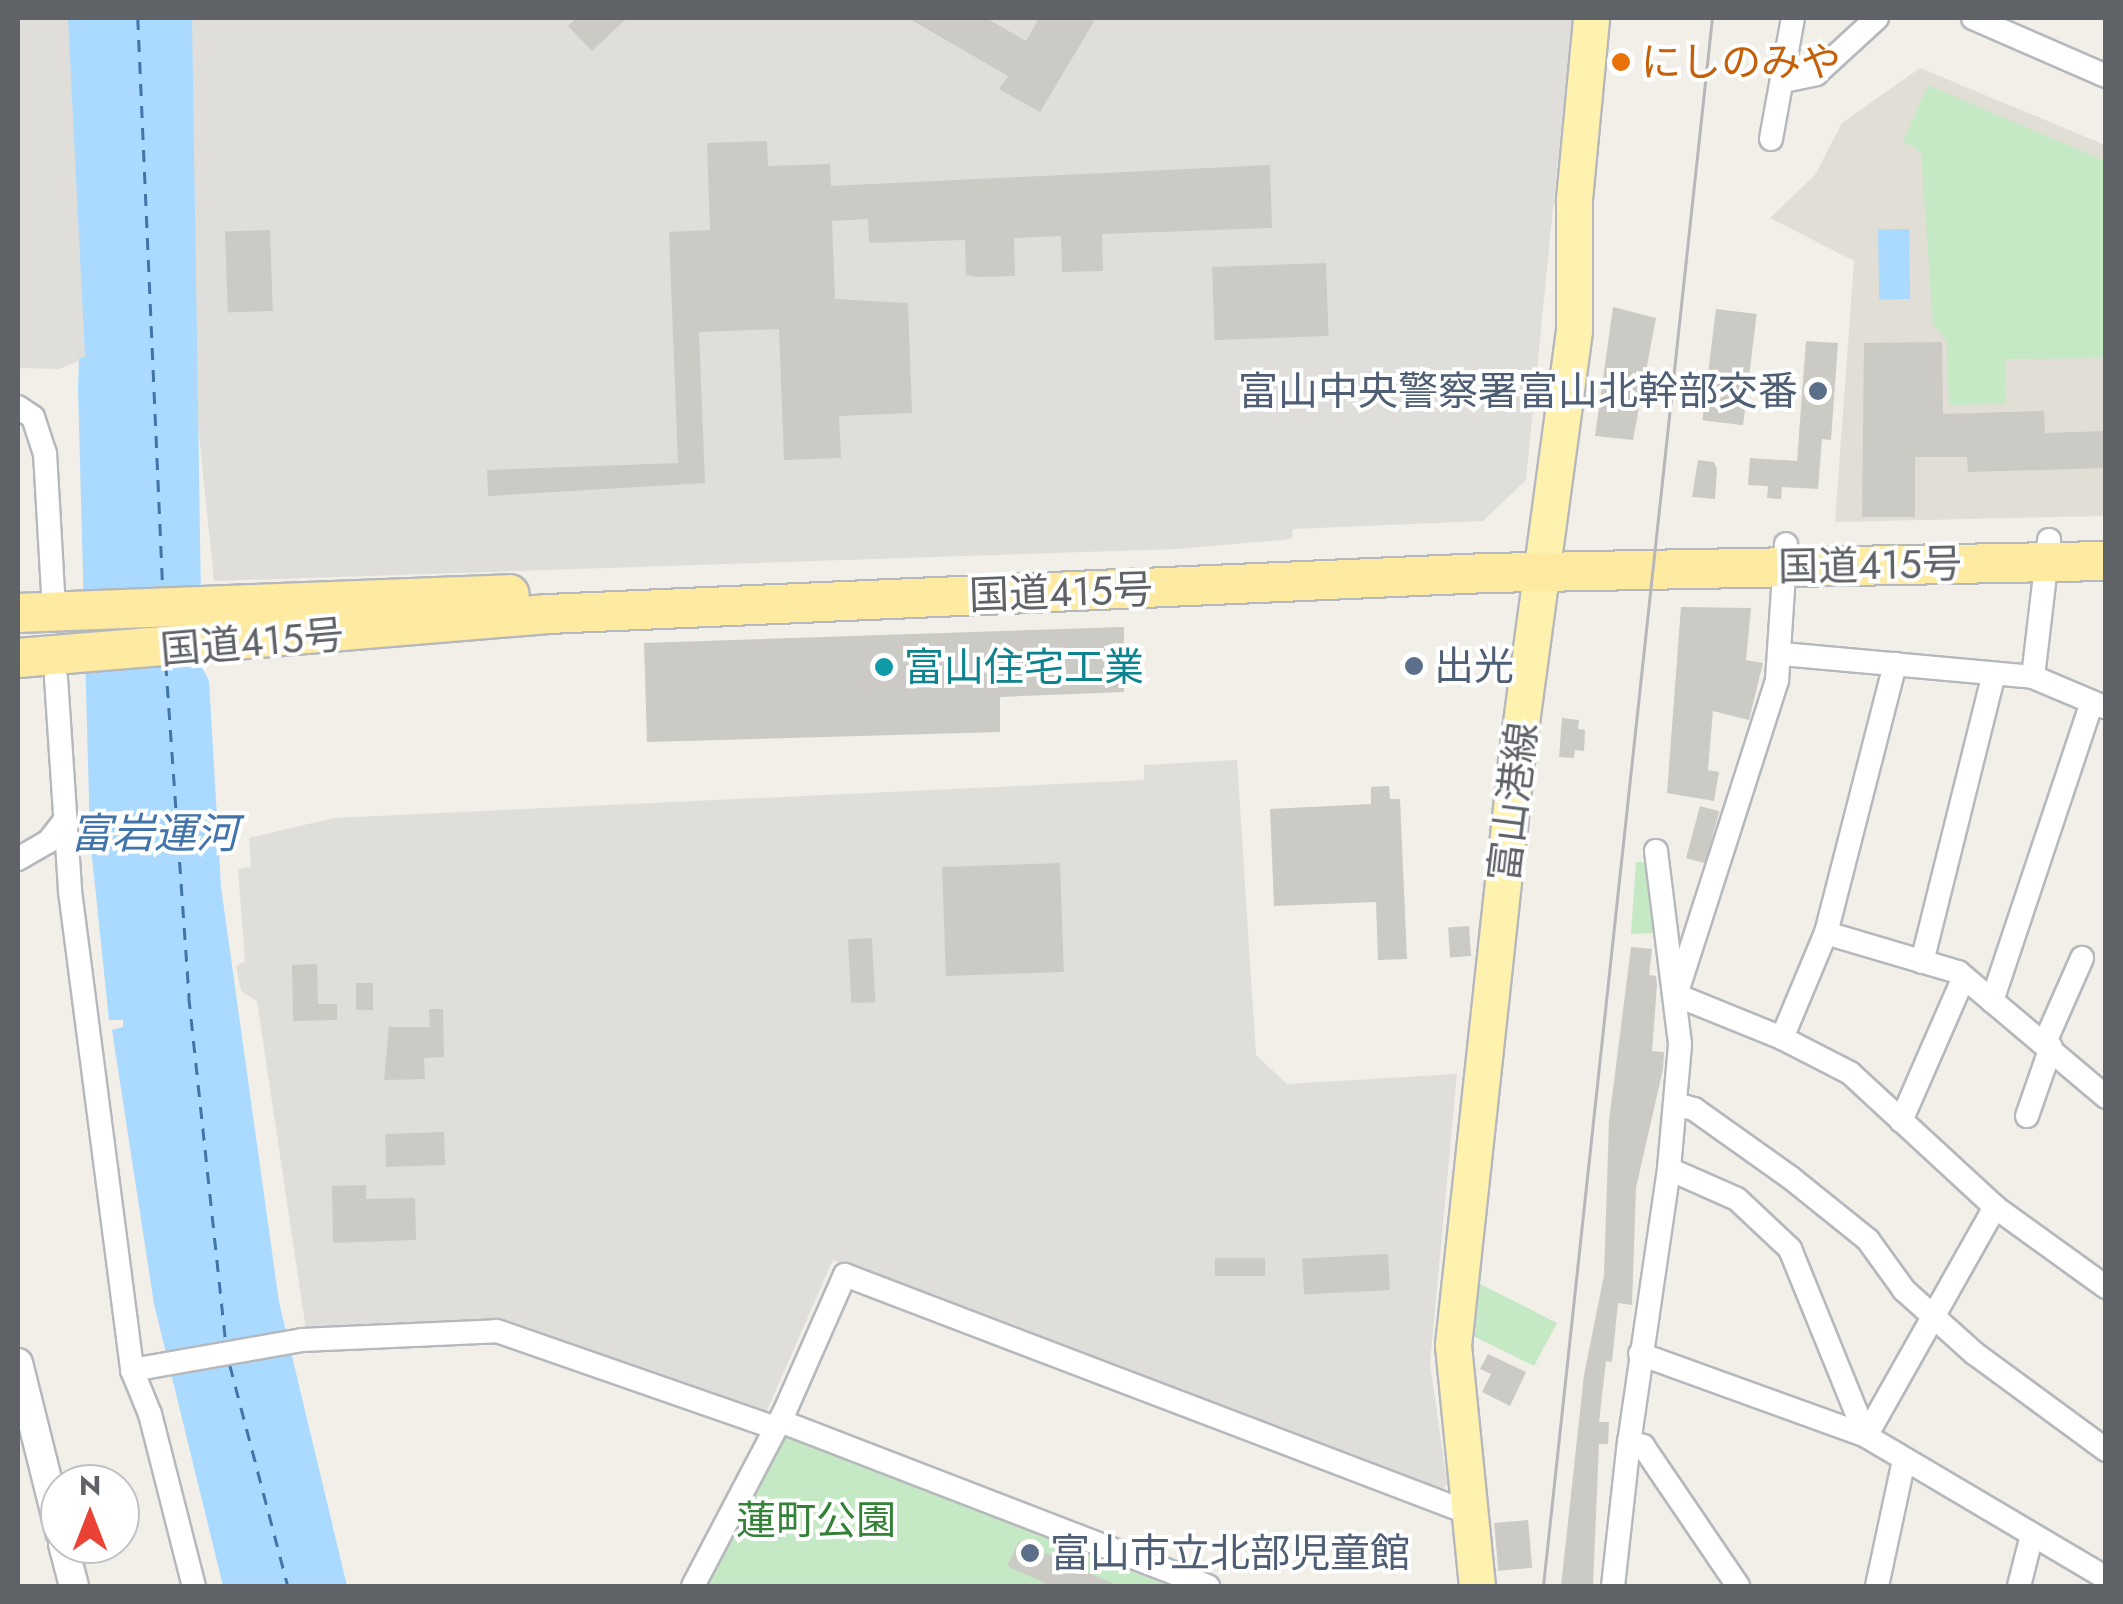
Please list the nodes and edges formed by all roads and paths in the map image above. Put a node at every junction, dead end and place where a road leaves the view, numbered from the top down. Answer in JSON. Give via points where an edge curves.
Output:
{"nodes":[{"id":1,"x":1591,"y":18,"type":"edge"},
{"id":2,"x":1793,"y":18,"type":"edge"},
{"id":3,"x":1877,"y":18,"type":"edge"},
{"id":4,"x":1973,"y":18,"type":"edge"},
{"id":5,"x":2106,"y":76,"type":"edge"},
{"id":6,"x":1784,"y":81,"type":"junction"},
{"id":7,"x":1771,"y":139,"type":"dead end"},
{"id":8,"x":18,"y":407,"type":"edge"},
{"id":9,"x":2106,"y":539,"type":"edge"},
{"id":10,"x":2048,"y":550,"type":"junction"},
{"id":11,"x":1785,"y":555,"type":"junction"},
{"id":12,"x":1546,"y":560,"type":"junction"},
{"id":13,"x":2106,"y":560,"type":"edge"},
{"id":14,"x":18,"y":613,"type":"edge"},
{"id":15,"x":63,"y":634,"type":"junction"},
{"id":16,"x":1782,"y":654,"type":"junction"},
{"id":17,"x":18,"y":658,"type":"edge"},
{"id":18,"x":1895,"y":664,"type":"junction"},
{"id":19,"x":1994,"y":674,"type":"junction"},
{"id":20,"x":2033,"y":677,"type":"junction"},
{"id":21,"x":2099,"y":704,"type":"edge"},
{"id":22,"x":63,"y":823,"type":"junction"},
{"id":23,"x":1656,"y":851,"type":"dead end"},
{"id":24,"x":18,"y":858,"type":"edge"},
{"id":25,"x":1826,"y":934,"type":"junction"},
{"id":26,"x":2082,"y":958,"type":"dead end"},
{"id":27,"x":1922,"y":962,"type":"junction"},
{"id":28,"x":1964,"y":977,"type":"junction"},
{"id":29,"x":1676,"y":995,"type":"junction"},
{"id":30,"x":1992,"y":1001,"type":"junction"},
{"id":31,"x":1782,"y":1038,"type":"junction"},
{"id":32,"x":2048,"y":1045,"type":"junction"},
{"id":33,"x":2106,"y":1096,"type":"edge"},
{"id":34,"x":1676,"y":1104,"type":"junction"},
{"id":35,"x":2027,"y":1116,"type":"dead end"},
{"id":36,"x":1901,"y":1121,"type":"junction"},
{"id":37,"x":1670,"y":1169,"type":"junction"},
{"id":38,"x":1995,"y":1207,"type":"junction"},
{"id":39,"x":2106,"y":1287,"type":"edge"},
{"id":40,"x":1932,"y":1316,"type":"junction"},
{"id":41,"x":1640,"y":1354,"type":"junction"},
{"id":42,"x":18,"y":1363,"type":"edge"},
{"id":43,"x":132,"y":1370,"type":"junction"},
{"id":44,"x":778,"y":1424,"type":"junction"},
{"id":45,"x":1866,"y":1436,"type":"junction"},
{"id":46,"x":1629,"y":1442,"type":"junction"},
{"id":47,"x":2106,"y":1450,"type":"edge"},
{"id":48,"x":1904,"y":1460,"type":"junction"},
{"id":49,"x":43,"y":1464,"type":"edge"},
{"id":50,"x":1469,"y":1512,"type":"junction"},
{"id":51,"x":2032,"y":1535,"type":"junction"},
{"id":52,"x":2106,"y":1578,"type":"edge"},
{"id":53,"x":194,"y":1586,"type":"edge"},
{"id":54,"x":693,"y":1586,"type":"edge"},
{"id":55,"x":1208,"y":1586,"type":"edge"},
{"id":56,"x":1476,"y":1586,"type":"edge"},
{"id":57,"x":1613,"y":1586,"type":"edge"},
{"id":58,"x":1738,"y":1586,"type":"edge"},
{"id":59,"x":1877,"y":1586,"type":"edge"},
{"id":60,"x":2019,"y":1586,"type":"edge"}],
"edges":[{"from":1,"to":12,"type":"main road","name":"富山港線","via":[[1574,198],[1574,330]]},
{"from":2,"to":6,"type":"street"},
{"from":3,"to":6,"type":"street","via":[[1816,74]]},
{"from":4,"to":5,"type":"street"},
{"from":6,"to":7,"type":"street"},
{"from":8,"to":15,"type":"street","via":[[34,417],[45,453]]},
{"from":9,"to":10,"type":"highway","name":"国道415号"},
{"from":10,"to":11,"type":"highway","name":"国道415号"},
{"from":10,"to":13,"type":"highway","name":"国道415号"},
{"from":10,"to":20,"type":"street"},
{"from":11,"to":12,"type":"highway","name":"国道415号"},
{"from":11,"to":16,"type":"street"},
{"from":12,"to":15,"type":"highway","name":"国道415号","via":[[210,607]]},
{"from":12,"to":15,"type":"highway","name":"国道415号","via":[[548,614],[211,646]]},
{"from":12,"to":50,"type":"main road","name":"富山港線","via":[[1517,752],[1453,1345]]},
{"from":14,"to":15,"type":"highway","name":"国道415号"},
{"from":15,"to":17,"type":"highway","name":"国道415号"},
{"from":15,"to":22,"type":"street"},
{"from":16,"to":18,"type":"street"},
{"from":16,"to":29,"type":"street"},
{"from":18,"to":19,"type":"street"},
{"from":18,"to":25,"type":"street"},
{"from":19,"to":20,"type":"street"},
{"from":19,"to":27,"type":"street"},
{"from":20,"to":21,"type":"street"},
{"from":21,"to":30,"type":"street"},
{"from":22,"to":24,"type":"street","via":[[48,842]]},
{"from":22,"to":43,"type":"street"},
{"from":23,"to":29,"type":"street"},
{"from":25,"to":27,"type":"street"},
{"from":25,"to":31,"type":"street"},
{"from":26,"to":32,"type":"street"},
{"from":27,"to":28,"type":"street"},
{"from":28,"to":30,"type":"street"},
{"from":28,"to":36,"type":"street"},
{"from":29,"to":31,"type":"street"},
{"from":29,"to":34,"type":"street"},
{"from":30,"to":32,"type":"street"},
{"from":31,"to":36,"type":"street","via":[[1850,1073]]},
{"from":32,"to":33,"type":"street"},
{"from":32,"to":35,"type":"street"},
{"from":34,"to":37,"type":"street"},
{"from":34,"to":40,"type":"street","via":[[1791,1178],[1868,1240]]},
{"from":36,"to":38,"type":"street"},
{"from":37,"to":41,"type":"street"},
{"from":37,"to":45,"type":"street","via":[[1737,1199],[1790,1249]]},
{"from":38,"to":39,"type":"street"},
{"from":38,"to":40,"type":"street"},
{"from":40,"to":45,"type":"street"},
{"from":40,"to":47,"type":"street","via":[[2051,1415]]},
{"from":41,"to":45,"type":"street"},
{"from":41,"to":46,"type":"street"},
{"from":42,"to":49,"type":"street"},
{"from":43,"to":44,"type":"street","via":[[302,1340],[497,1331]]},
{"from":43,"to":53,"type":"street","via":[[150,1414]]},
{"from":44,"to":50,"type":"street","via":[[845,1275]]},
{"from":44,"to":54,"type":"street"},
{"from":44,"to":55,"type":"street"},
{"from":45,"to":48,"type":"street"},
{"from":46,"to":57,"type":"street"},
{"from":46,"to":58,"type":"street","via":[[1642,1446]]},
{"from":48,"to":51,"type":"street"},
{"from":48,"to":59,"type":"street"},
{"from":50,"to":56,"type":"main road","name":"富山港線"},
{"from":51,"to":52,"type":"street"},
{"from":51,"to":60,"type":"street"}]}
